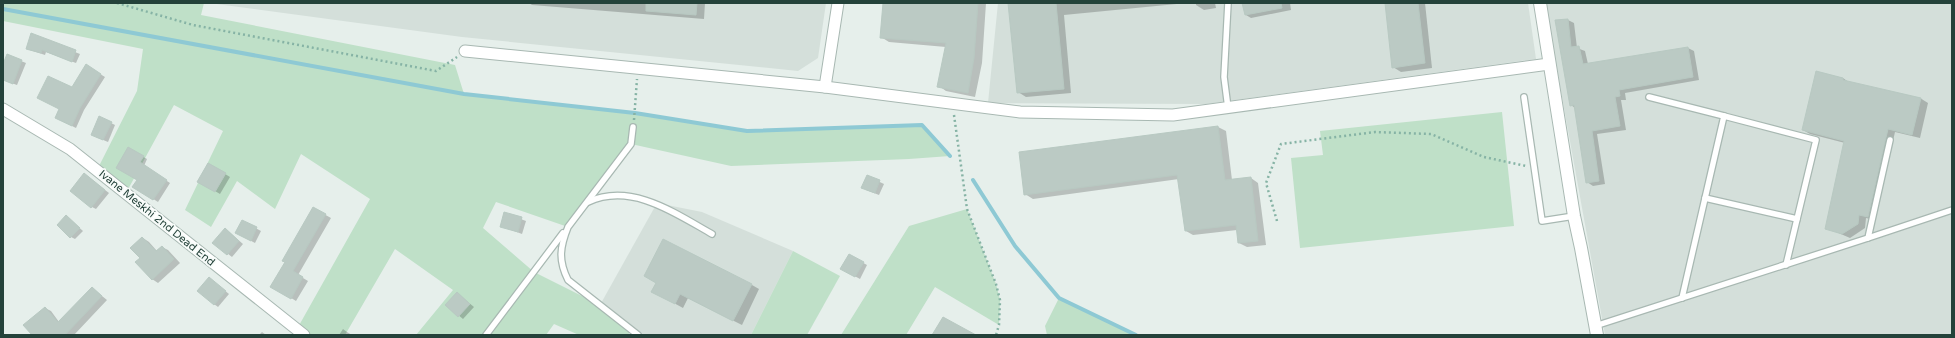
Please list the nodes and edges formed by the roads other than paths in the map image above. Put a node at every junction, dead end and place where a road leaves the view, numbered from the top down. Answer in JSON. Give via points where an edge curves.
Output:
{"nodes":[{"id":1,"x":838,"y":3,"type":"edge"},
{"id":2,"x":1228,"y":3,"type":"edge"},
{"id":3,"x":1540,"y":3,"type":"edge"},
{"id":4,"x":465,"y":51,"type":"road end"},
{"id":5,"x":1549,"y":64,"type":"junction"},
{"id":6,"x":825,"y":87,"type":"junction"},
{"id":7,"x":1524,"y":97,"type":"dead end"},
{"id":8,"x":1649,"y":97,"type":"dead end"},
{"id":9,"x":1228,"y":108,"type":"junction"},
{"id":10,"x":3,"y":109,"type":"edge"},
{"id":11,"x":1724,"y":116,"type":"junction"},
{"id":12,"x":633,"y":127,"type":"road end"},
{"id":13,"x":1890,"y":140,"type":"dead end"},
{"id":14,"x":1705,"y":198,"type":"junction"},
{"id":15,"x":586,"y":203,"type":"junction"},
{"id":16,"x":1952,"y":210,"type":"edge"},
{"id":17,"x":1574,"y":216,"type":"junction"},
{"id":18,"x":1797,"y":219,"type":"junction"},
{"id":19,"x":568,"y":227,"type":"junction"},
{"id":20,"x":712,"y":234,"type":"dead end"},
{"id":21,"x":1868,"y":238,"type":"junction"},
{"id":22,"x":1786,"y":264,"type":"junction"},
{"id":23,"x":1682,"y":298,"type":"junction"},
{"id":24,"x":1596,"y":330,"type":"edge"},
{"id":25,"x":304,"y":335,"type":"edge"},
{"id":26,"x":486,"y":335,"type":"edge"},
{"id":27,"x":638,"y":335,"type":"edge"}],
"edges":[{"from":1,"to":6,"type":"street"},
{"from":2,"to":9,"type":"lane","via":[[1224,77]]},
{"from":3,"to":5,"type":"street"},
{"from":4,"to":6,"type":"street"},
{"from":5,"to":9,"type":"street"},
{"from":5,"to":17,"type":"street"},
{"from":6,"to":9,"type":"street","via":[[1020,112],[1165,115]]},
{"from":7,"to":17,"type":"lane","via":[[1542,221]]},
{"from":8,"to":11,"type":"lane"},
{"from":10,"to":25,"type":"street","name":"Ivane Meskhi 2nd Dead End","via":[[70,149]]},
{"from":11,"to":14,"type":"lane"},
{"from":11,"to":18,"type":"lane","via":[[1816,140]]},
{"from":12,"to":15,"type":"lane","via":[[631,144]]},
{"from":13,"to":21,"type":"lane"},
{"from":14,"to":18,"type":"lane"},
{"from":14,"to":23,"type":"lane"},
{"from":15,"to":19,"type":"lane"},
{"from":15,"to":20,"type":"lane","via":[[600,196],[615,194],[657,202]]},
{"from":16,"to":21,"type":"lane"},
{"from":17,"to":24,"type":"street"},
{"from":18,"to":22,"type":"lane"},
{"from":19,"to":26,"type":"lane"},
{"from":19,"to":27,"type":"lane","via":[[561,254],[562,268],[568,280]]},
{"from":21,"to":22,"type":"lane"},
{"from":22,"to":23,"type":"lane"},
{"from":23,"to":24,"type":"lane"}]}
